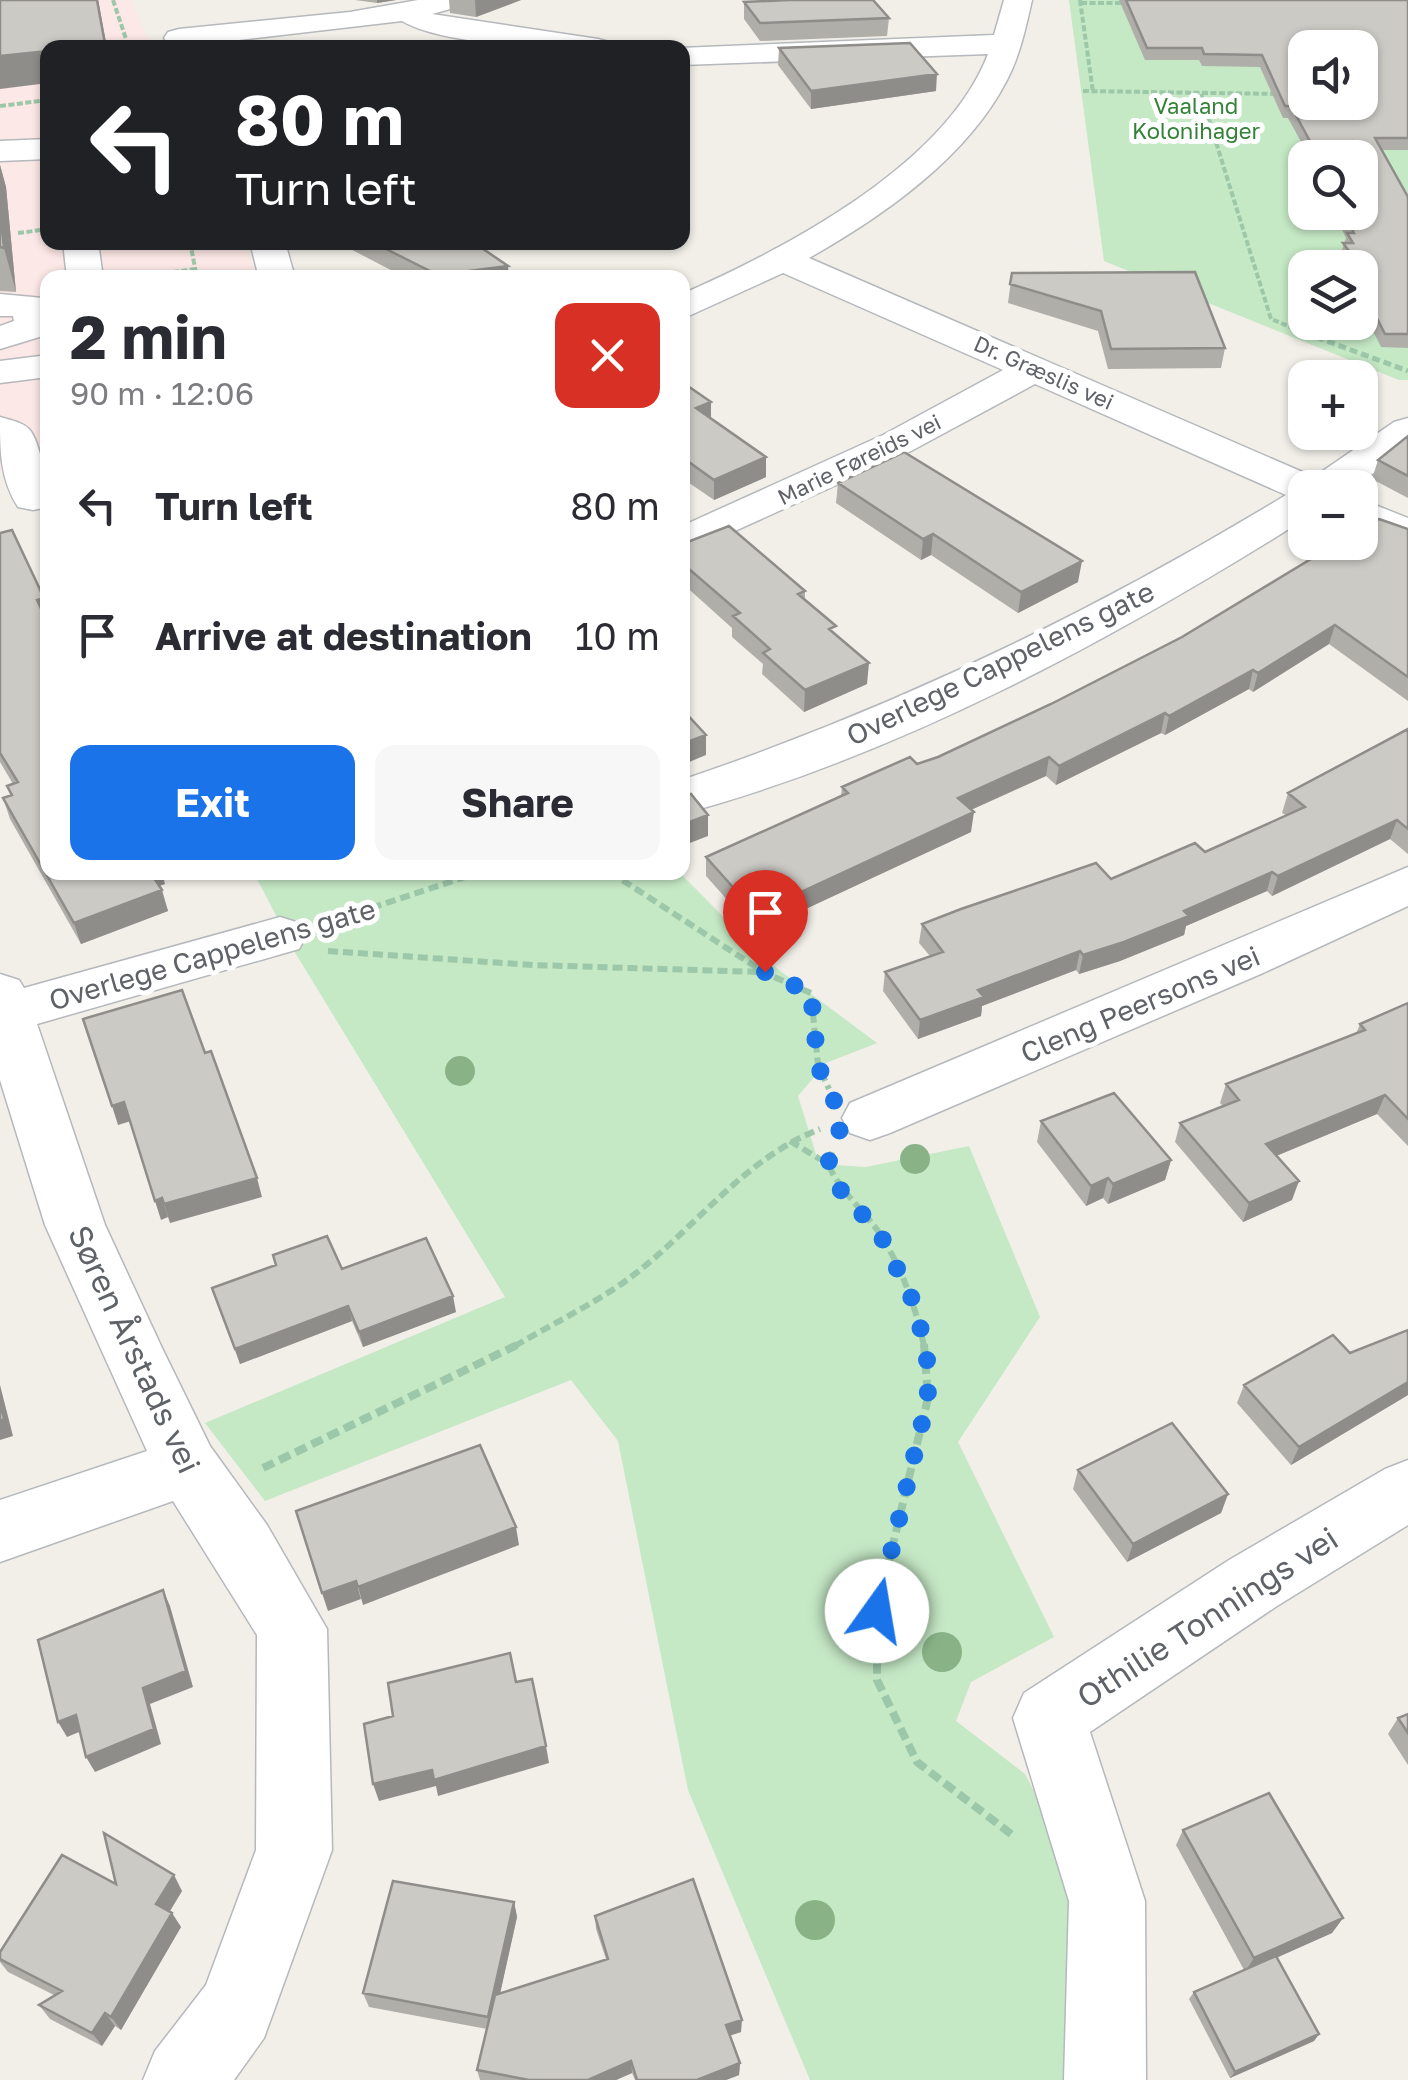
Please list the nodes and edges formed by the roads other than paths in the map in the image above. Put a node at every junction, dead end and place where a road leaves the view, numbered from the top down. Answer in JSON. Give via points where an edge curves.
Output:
{"nodes":[{"id":1,"x":219,"y":0,"type":"edge"},
{"id":2,"x":451,"y":0,"type":"edge"},
{"id":3,"x":1018,"y":0,"type":"edge"},
{"id":4,"x":409,"y":14,"type":"junction"},
{"id":5,"x":193,"y":31,"type":"edge"},
{"id":6,"x":544,"y":40,"type":"edge"},
{"id":7,"x":1006,"y":44,"type":"junction"},
{"id":8,"x":690,"y":56,"type":"edge"},
{"id":9,"x":0,"y":151,"type":"edge"},
{"id":10,"x":40,"y":162,"type":"edge"},
{"id":11,"x":0,"y":163,"type":"edge"},
{"id":12,"x":40,"y":164,"type":"edge"},
{"id":13,"x":782,"y":259,"type":"junction"},
{"id":14,"x":690,"y":304,"type":"edge"},
{"id":15,"x":0,"y":306,"type":"edge"},
{"id":16,"x":0,"y":338,"type":"edge"},
{"id":17,"x":40,"y":367,"type":"edge"},
{"id":18,"x":1033,"y":370,"type":"junction"},
{"id":19,"x":0,"y":372,"type":"edge"},
{"id":20,"x":20,"y":427,"type":"edge"},
{"id":21,"x":1408,"y":430,"type":"edge"},
{"id":22,"x":1351,"y":470,"type":"edge"},
{"id":23,"x":1288,"y":481,"type":"edge"},
{"id":24,"x":27,"y":499,"type":"edge"},
{"id":25,"x":1288,"y":511,"type":"edge"},
{"id":26,"x":1378,"y":520,"type":"edge"},
{"id":27,"x":1408,"y":534,"type":"edge"},
{"id":28,"x":690,"y":538,"type":"edge"},
{"id":29,"x":690,"y":795,"type":"edge"},
{"id":30,"x":1408,"y":884,"type":"edge"},
{"id":31,"x":286,"y":935,"type":"road end"},
{"id":32,"x":2,"y":1008,"type":"edge"},
{"id":33,"x":856,"y":1119,"type":"road end"},
{"id":34,"x":187,"y":1467,"type":"junction"},
{"id":35,"x":1408,"y":1490,"type":"edge"},
{"id":36,"x":0,"y":1531,"type":"edge"},
{"id":37,"x":1105,"y":2069,"type":"edge"},
{"id":38,"x":184,"y":2080,"type":"edge"}],
"edges":[{"from":1,"to":5,"type":"street"},
{"from":2,"to":4,"type":"street"},
{"from":3,"to":7,"type":"street"},
{"from":4,"to":5,"type":"street"},
{"from":4,"to":6,"type":"street","via":[[424,22]]},
{"from":7,"to":8,"type":"street"},
{"from":7,"to":13,"type":"street","via":[[990,85],[928,154],[872,204]]},
{"from":9,"to":10,"type":"street"},
{"from":11,"to":12,"type":"street"},
{"from":13,"to":14,"type":"street"},
{"from":13,"to":18,"type":"street","name":"Dr. Græslis vei"},
{"from":15,"to":16,"type":"street","via":[[30,306],[34,327]]},
{"from":17,"to":19,"type":"street"},
{"from":18,"to":23,"type":"street","name":"Dr. Græslis vei"},
{"from":18,"to":28,"type":"street","name":"Marie Føreids vei","via":[[898,442]]},
{"from":20,"to":24,"type":"street"},
{"from":21,"to":22,"type":"street"},
{"from":25,"to":29,"type":"street","name":"Overlege Cappelens gate","via":[[999,670],[854,736]]},
{"from":26,"to":27,"type":"street"},
{"from":30,"to":33,"type":"street","name":"Cleng Peersons vei","via":[[1244,960]]},
{"from":31,"to":32,"type":"street","name":"Overlege Cappelens gate"},
{"from":32,"to":34,"type":"street","name":"Søren Årstads vei","via":[[75,1225]]},
{"from":34,"to":36,"type":"street"},
{"from":34,"to":38,"type":"street","name":"Søren Årstads vei","via":[[292,1629],[294,1850],[236,2010]]},
{"from":35,"to":37,"type":"street","name":"Othilie Tonnings vei","via":[[1049,1718],[1107,1902]]}]}
